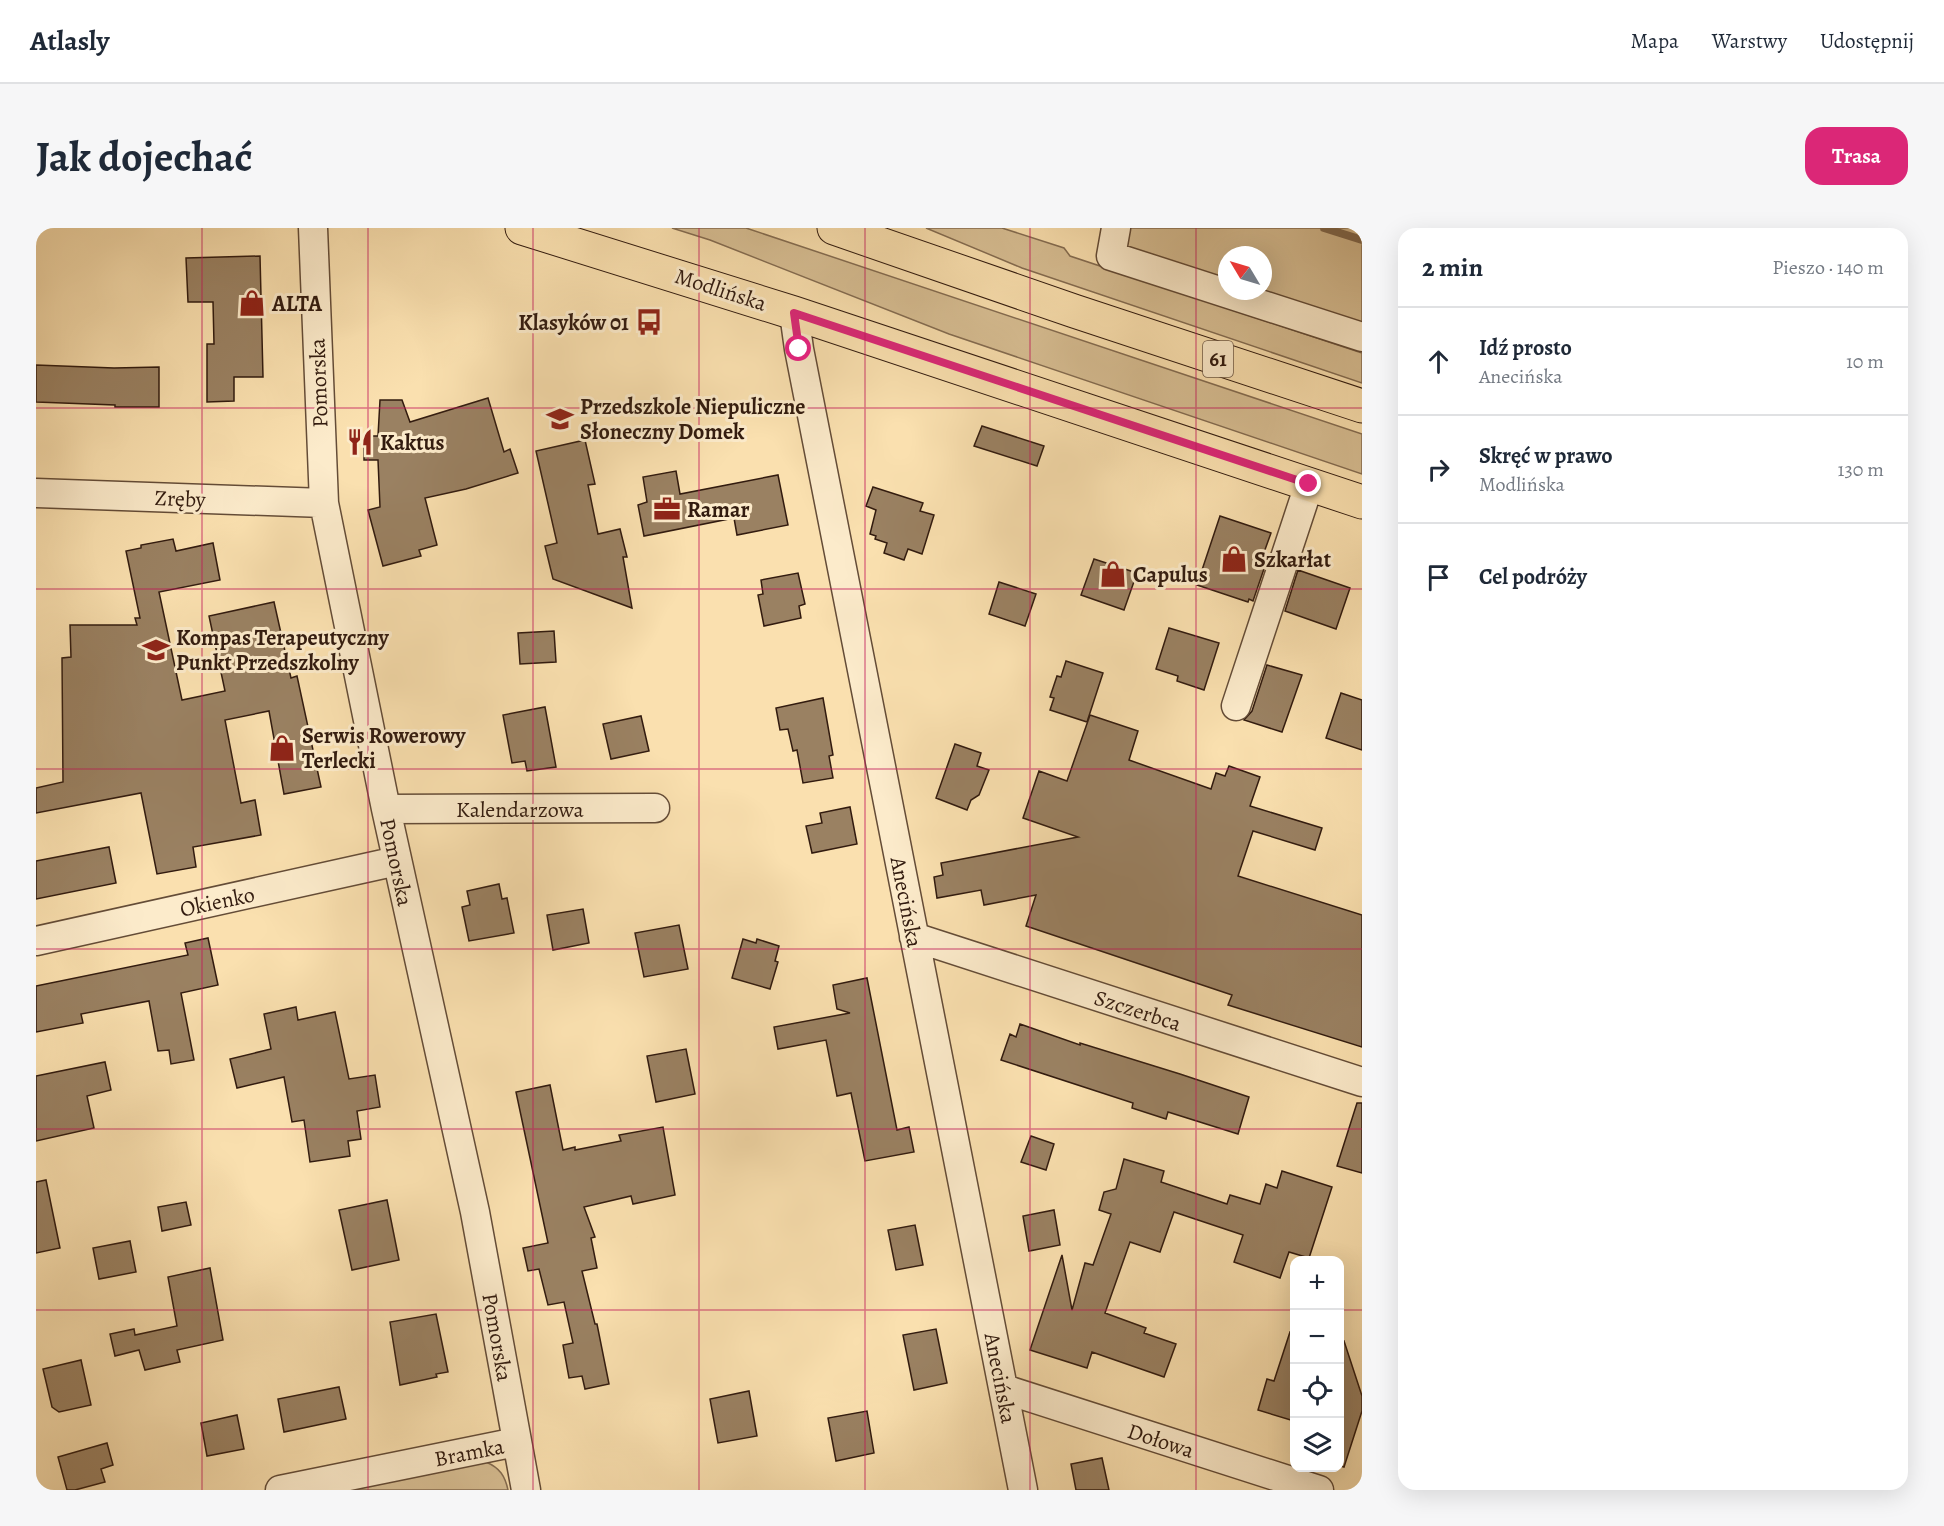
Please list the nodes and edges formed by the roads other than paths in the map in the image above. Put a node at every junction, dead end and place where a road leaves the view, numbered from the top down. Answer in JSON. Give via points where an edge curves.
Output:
{"nodes":[{"id":1,"x":313,"y":228,"type":"edge"},
{"id":2,"x":834,"y":228,"type":"edge"},
{"id":3,"x":1116,"y":228,"type":"edge"},
{"id":4,"x":529,"y":229,"type":"edge"},
{"id":5,"x":794,"y":313,"type":"junction"},
{"id":6,"x":1362,"y":337,"type":"edge"},
{"id":7,"x":1362,"y":406,"type":"edge"},
{"id":8,"x":1309,"y":484,"type":"junction"},
{"id":9,"x":36,"y":493,"type":"edge"},
{"id":10,"x":1362,"y":502,"type":"edge"},
{"id":11,"x":324,"y":503,"type":"junction"},
{"id":12,"x":1236,"y":706,"type":"dead end"},
{"id":13,"x":386,"y":808,"type":"junction"},
{"id":14,"x":655,"y":808,"type":"dead end"},
{"id":15,"x":397,"y":861,"type":"junction"},
{"id":16,"x":914,"y":938,"type":"junction"},
{"id":17,"x":36,"y":941,"type":"edge"},
{"id":18,"x":1362,"y":1082,"type":"edge"},
{"id":19,"x":1004,"y":1389,"type":"junction"},
{"id":20,"x":516,"y":1442,"type":"junction"},
{"id":21,"x":280,"y":1490,"type":"edge"},
{"id":22,"x":526,"y":1490,"type":"edge"},
{"id":23,"x":1023,"y":1490,"type":"edge"},
{"id":24,"x":1319,"y":1490,"type":"edge"}],
"edges":[{"from":1,"to":11,"type":"street","name":"Pomorska"},
{"from":2,"to":7,"type":"main road","number":"61"},
{"from":3,"to":6,"type":"street","via":[[1111,256]]},
{"from":4,"to":5,"type":"main road","name":"Modlińska"},
{"from":5,"to":8,"type":"main road","name":"Modlińska"},
{"from":5,"to":16,"type":"street","name":"Anecińska"},
{"from":8,"to":10,"type":"main road","name":"Modlińska"},
{"from":8,"to":12,"type":"street"},
{"from":9,"to":11,"type":"street","name":"Zręby"},
{"from":11,"to":13,"type":"street","name":"Pomorska"},
{"from":13,"to":14,"type":"street","name":"Kalendarzowa"},
{"from":13,"to":15,"type":"street","name":"Pomorska"},
{"from":15,"to":17,"type":"street","name":"Okienko"},
{"from":15,"to":20,"type":"street","name":"Pomorska","via":[[475,1212]]},
{"from":16,"to":18,"type":"street","name":"Szczerbca"},
{"from":16,"to":19,"type":"street","name":"Anecińska"},
{"from":19,"to":23,"type":"street","name":"Anecińska"},
{"from":19,"to":24,"type":"street","name":"Dołowa"},
{"from":20,"to":21,"type":"street","name":"Bramka"},
{"from":20,"to":22,"type":"street","name":"Pomorska"}]}
